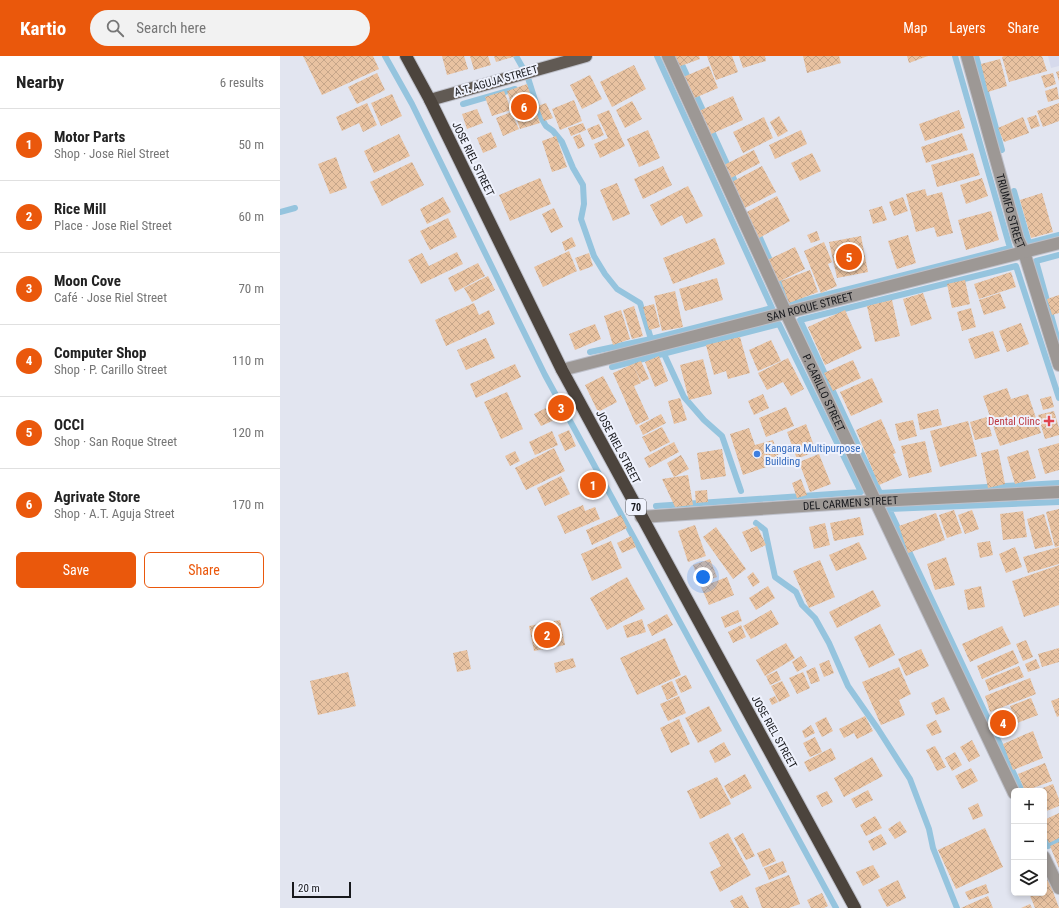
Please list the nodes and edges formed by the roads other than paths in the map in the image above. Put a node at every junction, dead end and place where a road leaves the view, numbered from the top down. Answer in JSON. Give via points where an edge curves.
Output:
{"nodes":[{"id":1,"x":406,"y":56,"type":"edge"},
{"id":2,"x":586,"y":56,"type":"edge"},
{"id":3,"x":668,"y":56,"type":"edge"},
{"id":4,"x":966,"y":56,"type":"edge"},
{"id":5,"x":430,"y":100,"type":"junction"},
{"id":6,"x":1059,"y":243,"type":"edge"},
{"id":7,"x":1024,"y":252,"type":"junction"},
{"id":8,"x":786,"y":313,"type":"junction"},
{"id":9,"x":1059,"y":365,"type":"edge"},
{"id":10,"x":562,"y":370,"type":"junction"},
{"id":11,"x":1059,"y":492,"type":"edge"},
{"id":12,"x":876,"y":501,"type":"junction"},
{"id":13,"x":641,"y":517,"type":"junction"},
{"id":14,"x":1012,"y":788,"type":"edge"},
{"id":15,"x":1045,"y":860,"type":"edge"},
{"id":16,"x":1059,"y":888,"type":"edge"},
{"id":17,"x":855,"y":908,"type":"edge"}],
"edges":[{"from":1,"to":5,"type":"highway","name":"JOSE RIEL STREET","number":"70"},
{"from":2,"to":5,"type":"main road","name":"A.T. AGUJA STREET"},
{"from":3,"to":8,"type":"street","name":"P. CARILLO STREET"},
{"from":4,"to":7,"type":"street","name":"TRIUMFO STREET","via":[[1018,239]]},
{"from":5,"to":10,"type":"highway","name":"JOSE RIEL STREET","number":"70"},
{"from":6,"to":7,"type":"street","name":"SAN ROQUE STREET"},
{"from":7,"to":8,"type":"street","name":"SAN ROQUE STREET"},
{"from":7,"to":9,"type":"street","name":"TRIUMFO STREET"},
{"from":8,"to":10,"type":"street","name":"SAN ROQUE STREET"},
{"from":8,"to":12,"type":"street","name":"P. CARILLO STREET"},
{"from":10,"to":13,"type":"highway","name":"JOSE RIEL STREET","number":"70"},
{"from":11,"to":12,"type":"street","name":"DEL CARMEN STREET"},
{"from":12,"to":13,"type":"street","name":"DEL CARMEN STREET"},
{"from":12,"to":14,"type":"street","name":"P. CARILLO STREET"},
{"from":13,"to":17,"type":"highway","name":"JOSE RIEL STREET","number":"70"},
{"from":15,"to":16,"type":"street"}]}
